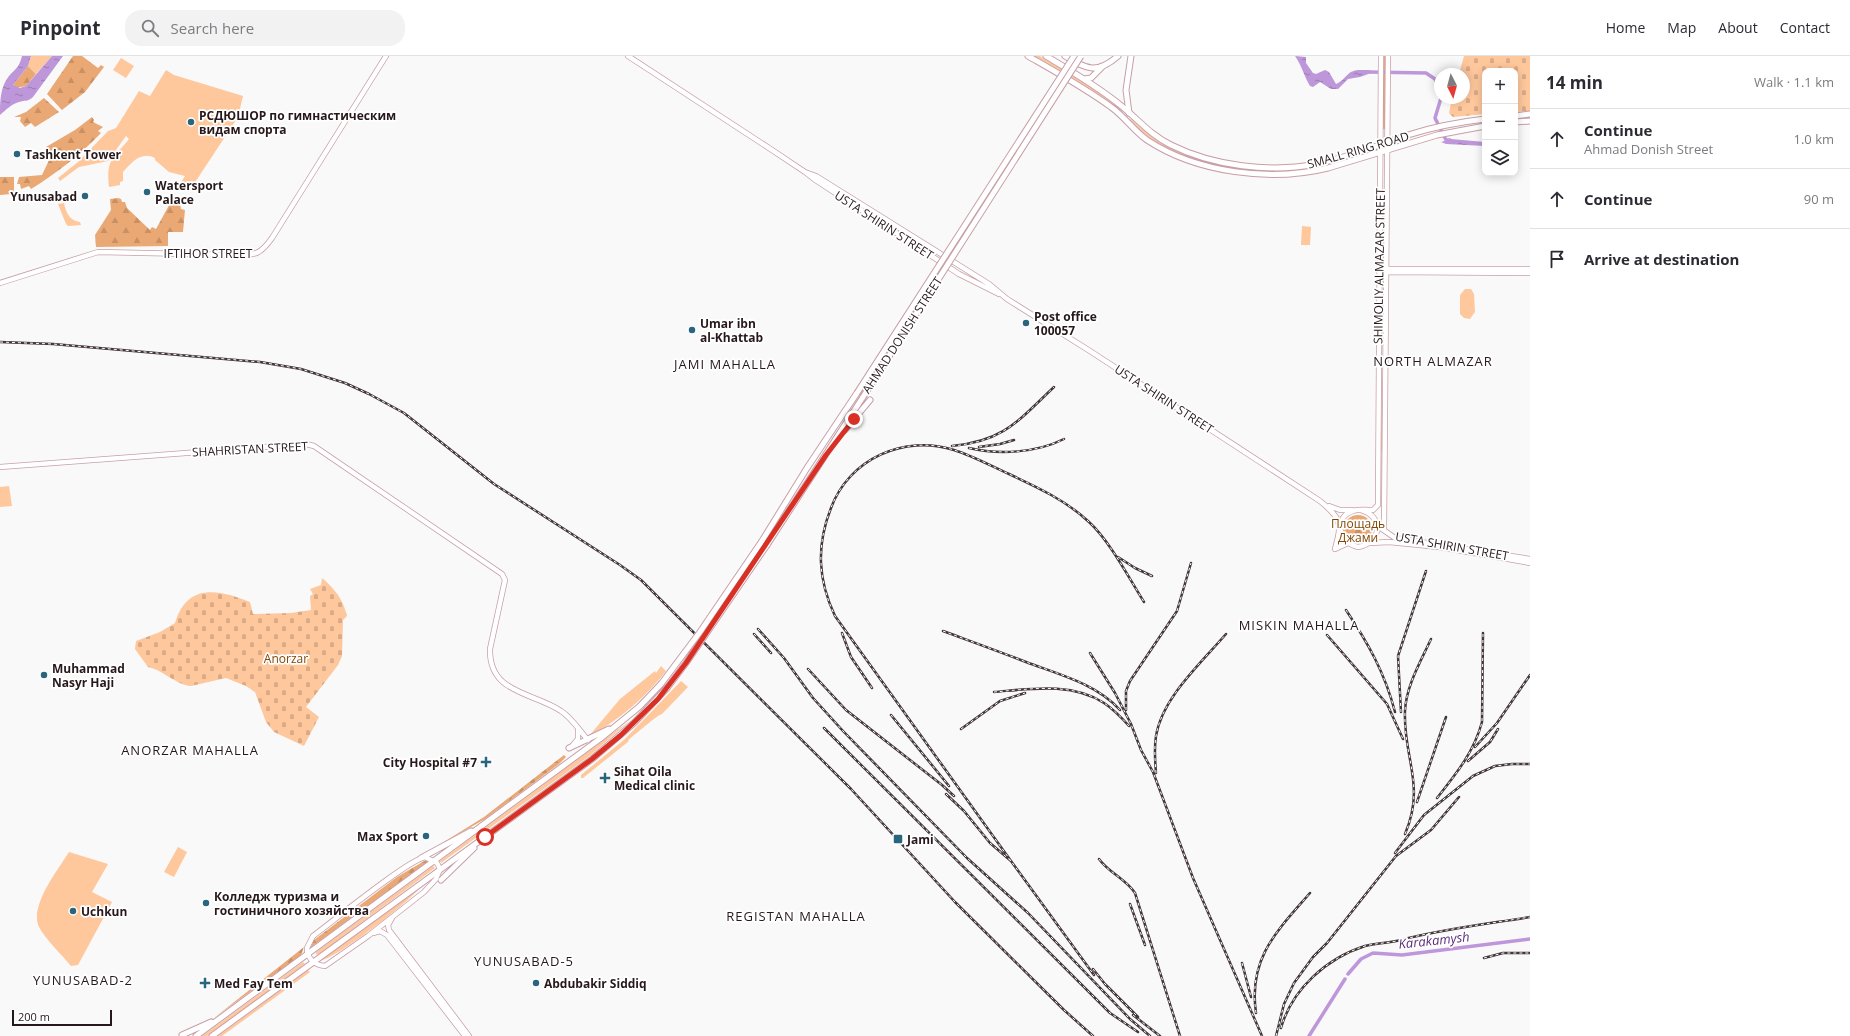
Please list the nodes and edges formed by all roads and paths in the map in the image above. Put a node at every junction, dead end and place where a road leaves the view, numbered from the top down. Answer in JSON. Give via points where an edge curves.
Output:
{"nodes":[{"id":1,"x":386,"y":56,"type":"edge"},
{"id":2,"x":628,"y":56,"type":"edge"},
{"id":3,"x":1028,"y":56,"type":"edge"},
{"id":4,"x":1046,"y":56,"type":"edge"},
{"id":5,"x":1052,"y":56,"type":"edge"},
{"id":6,"x":1065,"y":56,"type":"edge"},
{"id":7,"x":1074,"y":56,"type":"edge"},
{"id":8,"x":1081,"y":56,"type":"edge"},
{"id":9,"x":1116,"y":56,"type":"edge"},
{"id":10,"x":1130,"y":56,"type":"edge"},
{"id":11,"x":1380,"y":56,"type":"edge"},
{"id":12,"x":1388,"y":56,"type":"edge"},
{"id":13,"x":1055,"y":62,"type":"junction"},
{"id":14,"x":1103,"y":67,"type":"junction"},
{"id":15,"x":1084,"y":79,"type":"junction"},
{"id":16,"x":1129,"y":112,"type":"junction"},
{"id":17,"x":1530,"y":114,"type":"edge"},
{"id":18,"x":1518,"y":116,"type":"edge"},
{"id":19,"x":1124,"y":118,"type":"junction"},
{"id":20,"x":1482,"y":119,"type":"edge"},
{"id":21,"x":1530,"y":120,"type":"edge"},
{"id":22,"x":1518,"y":122,"type":"edge"},
{"id":23,"x":1482,"y":126,"type":"edge"},
{"id":24,"x":1388,"y":142,"type":"junction"},
{"id":25,"x":1380,"y":145,"type":"junction"},
{"id":26,"x":1387,"y":150,"type":"junction"},
{"id":27,"x":1380,"y":152,"type":"junction"},
{"id":28,"x":1530,"y":269,"type":"edge"},
{"id":29,"x":1378,"y":270,"type":"junction"},
{"id":30,"x":1386,"y":270,"type":"junction"},
{"id":31,"x":1530,"y":273,"type":"edge"},
{"id":32,"x":0,"y":283,"type":"edge"},
{"id":33,"x":1378,"y":332,"type":"junction"},
{"id":34,"x":1386,"y":332,"type":"junction"},
{"id":35,"x":870,"y":400,"type":"dead end"},
{"id":36,"x":1378,"y":454,"type":"junction"},
{"id":37,"x":1384,"y":454,"type":"junction"},
{"id":38,"x":826,"y":455,"type":"junction"},
{"id":39,"x":0,"y":467,"type":"edge"},
{"id":40,"x":1320,"y":501,"type":"junction"},
{"id":41,"x":1384,"y":509,"type":"junction"},
{"id":42,"x":1354,"y":510,"type":"junction"},
{"id":43,"x":1361,"y":510,"type":"junction"},
{"id":44,"x":1377,"y":525,"type":"junction"},
{"id":45,"x":1340,"y":528,"type":"junction"},
{"id":46,"x":1384,"y":530,"type":"junction"},
{"id":47,"x":1348,"y":543,"type":"junction"},
{"id":48,"x":1368,"y":544,"type":"junction"},
{"id":49,"x":1530,"y":559,"type":"edge"},
{"id":50,"x":1530,"y":563,"type":"edge"},
{"id":51,"x":617,"y":725,"type":"junction"},
{"id":52,"x":578,"y":729,"type":"junction"},
{"id":53,"x":588,"y":740,"type":"junction"},
{"id":54,"x":569,"y":748,"type":"joint"},
{"id":55,"x":488,"y":822,"type":"junction"},
{"id":56,"x":485,"y":837,"type":"junction"},
{"id":57,"x":421,"y":858,"type":"junction"},
{"id":58,"x":435,"y":861,"type":"junction"},
{"id":59,"x":440,"y":869,"type":"junction"},
{"id":60,"x":441,"y":880,"type":"dead end"},
{"id":61,"x":400,"y":911,"type":"junction"},
{"id":62,"x":368,"y":936,"type":"junction"},
{"id":63,"x":308,"y":954,"type":"junction"},
{"id":64,"x":314,"y":962,"type":"junction"},
{"id":65,"x":220,"y":1019,"type":"junction"},
{"id":66,"x":182,"y":1035,"type":"edge"},
{"id":67,"x":196,"y":1036,"type":"edge"},
{"id":68,"x":212,"y":1036,"type":"edge"},
{"id":69,"x":465,"y":1036,"type":"edge"},
{"id":70,"x":469,"y":1036,"type":"edge"}],
"edges":[{"from":1,"to":32,"type":"main road","name":"IFTIHOR STREET","via":[[272,238],[260,252],[98,252]]},
{"from":2,"to":40,"type":"main road","name":"USTA SHIRIN STREET","via":[[805,172],[816,176],[989,284],[1007,299]]},
{"from":3,"to":19,"type":"main road","name":"SMALL RING ROAD","via":[[1093,94]]},
{"from":4,"to":13,"type":"main road"},
{"from":5,"to":13,"type":"main road"},
{"from":6,"to":14,"type":"main road","via":[[1083,67]]},
{"from":7,"to":51,"type":"main road","name":"AHMAD DONISH STREET","bridge":true,"via":[[807,468],[762,542],[661,684]]},
{"from":8,"to":38,"type":"main road","name":"AHMAD DONISH STREET","bridge":true},
{"from":9,"to":14,"type":"main road"},
{"from":10,"to":16,"type":"main road","via":[[1126,90]]},
{"from":11,"to":25,"type":"main road","name":"SHIMOLIY ALMAZAR STREET"},
{"from":12,"to":24,"type":"main road","name":"SHIMOLIY ALMAZAR STREET"},
{"from":13,"to":15,"type":"main road"},
{"from":14,"to":15,"type":"main road","via":[[1090,78]]},
{"from":15,"to":16,"type":"main road"},
{"from":16,"to":19,"type":"main road"},
{"from":16,"to":25,"type":"main road","name":"SMALL RING ROAD","via":[[1150,132],[1170,145],[1206,159],[1233,165],[1305,166]]},
{"from":17,"to":18,"type":"main road"},
{"from":19,"to":27,"type":"main road","name":"SMALL RING ROAD","via":[[1142,136],[1165,150],[1196,163],[1228,170],[1276,174],[1310,172]]},
{"from":20,"to":24,"type":"main road","name":"SMALL RING ROAD","via":[[1445,125]]},
{"from":21,"to":22,"type":"main road"},
{"from":23,"to":26,"type":"main road","name":"SMALL RING ROAD","via":[[1448,132]]},
{"from":24,"to":25,"type":"main road","name":"SMALL RING ROAD"},
{"from":24,"to":26,"type":"main road","name":"SHIMOLIY ALMAZAR STREET"},
{"from":25,"to":27,"type":"main road","name":"SHIMOLIY ALMAZAR STREET"},
{"from":26,"to":27,"type":"main road","name":"SMALL RING ROAD"},
{"from":26,"to":30,"type":"main road","name":"SHIMOLIY ALMAZAR STREET"},
{"from":27,"to":29,"type":"main road","name":"SHIMOLIY ALMAZAR STREET"},
{"from":28,"to":30,"type":"main road"},
{"from":29,"to":30,"type":"main road"},
{"from":29,"to":33,"type":"main road","name":"SHIMOLIY ALMAZAR STREET"},
{"from":30,"to":31,"type":"main road"},
{"from":30,"to":34,"type":"main road","name":"SHIMOLIY ALMAZAR STREET"},
{"from":33,"to":34,"type":"main road"},
{"from":33,"to":36,"type":"main road","name":"SHIMOLIY ALMAZAR STREET"},
{"from":34,"to":37,"type":"main road","name":"SHIMOLIY ALMAZAR STREET"},
{"from":35,"to":38,"type":"main road"},
{"from":36,"to":37,"type":"main road"},
{"from":36,"to":43,"type":"main road","name":"SHIMOLIY ALMAZAR STREET","via":[[1377,507],[1373,510]]},
{"from":37,"to":41,"type":"main road","name":"SHIMOLIY ALMAZAR STREET"},
{"from":38,"to":56,"type":"main road","name":"AHMAD DONISH STREET","bridge":true,"via":[[667,688],[610,745]]},
{"from":39,"to":52,"type":"main road","name":"SHAHRISTAN STREET","via":[[310,444],[498,571],[505,580],[490,649],[494,669],[508,687],[519,694],[556,708],[568,716]]},
{"from":40,"to":42,"type":"main road","name":"USTA SHIRIN STREET","via":[[1337,510]]},
{"from":40,"to":45,"type":"main road","name":"USTA SHIRIN STREET","via":[[1336,516]]},
{"from":41,"to":44,"type":"main road","name":"SHIMOLIY ALMAZAR STREET"},
{"from":41,"to":46,"type":"main road","name":"SHIMOLIY ALMAZAR STREET"},
{"from":42,"to":43,"type":"main road"},
{"from":42,"to":45,"type":"main road","via":[[1344,517]]},
{"from":43,"to":44,"type":"main road","via":[[1371,515]]},
{"from":44,"to":46,"type":"main road","name":"USTA SHIRIN STREET"},
{"from":44,"to":48,"type":"main road","via":[[1376,535]]},
{"from":45,"to":47,"type":"main road"},
{"from":45,"to":47,"type":"main road","via":[[1335,549]]},
{"from":46,"to":49,"type":"main road","name":"USTA SHIRIN STREET","via":[[1395,538]]},
{"from":47,"to":48,"type":"main road","via":[[1358,546]]},
{"from":48,"to":50,"type":"main road","name":"USTA SHIRIN STREET","via":[[1379,541],[1439,547]]},
{"from":51,"to":53,"type":"main road"},
{"from":51,"to":55,"type":"main road","name":"AHMAD DONISH STREET"},
{"from":52,"to":53,"type":"main road"},
{"from":52,"to":54,"type":"main road","via":[[578,739]]},
{"from":53,"to":54,"type":"main road"},
{"from":55,"to":57,"type":"main road"},
{"from":55,"to":58,"type":"main road","name":"AHMAD DONISH STREET"},
{"from":56,"to":59,"type":"main road","name":"AHMAD DONISH STREET"},
{"from":56,"to":60,"type":"main road"},
{"from":57,"to":58,"type":"main road"},
{"from":57,"to":63,"type":"main road","via":[[403,868],[313,936],[308,945]]},
{"from":58,"to":59,"type":"main road"},
{"from":58,"to":63,"type":"main road","name":"AHMAD DONISH STREET"},
{"from":59,"to":61,"type":"main road","name":"AHMAD DONISH STREET","via":[[424,892]]},
{"from":59,"to":64,"type":"main road","name":"AHMAD DONISH STREET"},
{"from":61,"to":62,"type":"main road"},
{"from":61,"to":70,"type":"main road","via":[[390,921],[389,930]]},
{"from":62,"to":64,"type":"main road","via":[[324,966]]},
{"from":62,"to":69,"type":"main road","via":[[376,932],[385,933]]},
{"from":63,"to":64,"type":"main road"},
{"from":63,"to":65,"type":"main road","name":"AHMAD DONISH STREET"},
{"from":64,"to":68,"type":"main road","name":"AHMAD DONISH STREET"},
{"from":65,"to":66,"type":"main road"},
{"from":65,"to":67,"type":"main road","name":"AHMAD DONISH STREET"}]}
